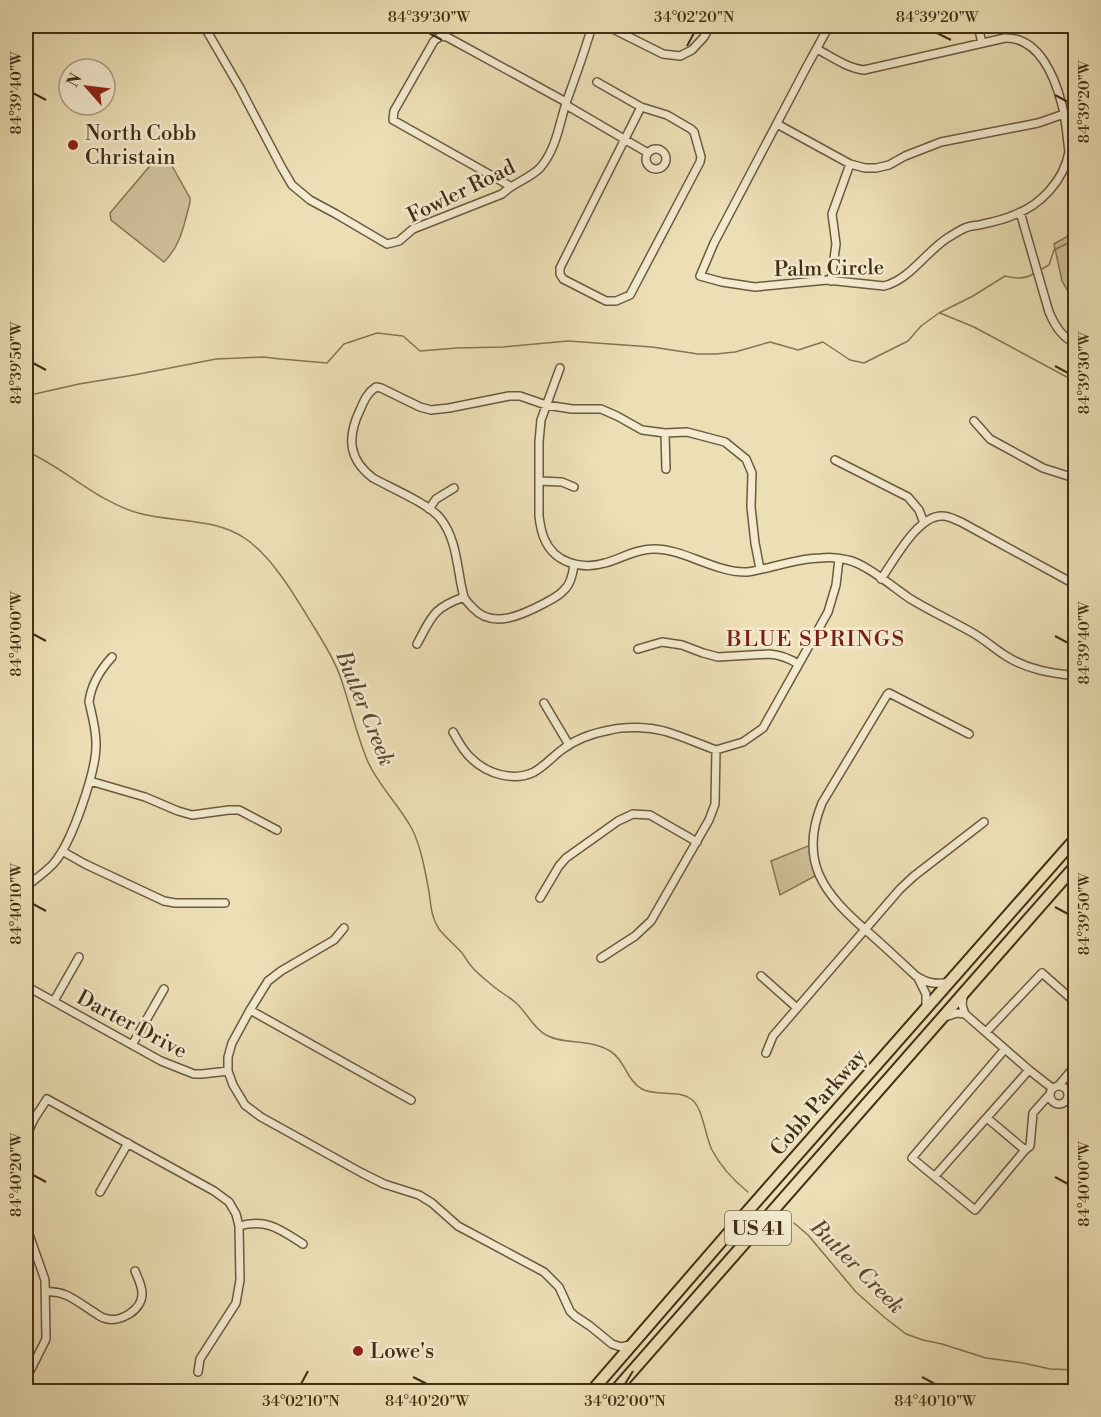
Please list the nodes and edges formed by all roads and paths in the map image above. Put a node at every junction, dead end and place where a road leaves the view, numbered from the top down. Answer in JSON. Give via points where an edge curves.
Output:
{"nodes":[{"id":1,"x":204,"y":26,"type":"edge"},
{"id":2,"x":592,"y":26,"type":"edge"},
{"id":3,"x":607,"y":26,"type":"edge"},
{"id":4,"x":710,"y":26,"type":"edge"},
{"id":5,"x":829,"y":26,"type":"edge"},
{"id":6,"x":978,"y":26,"type":"edge"},
{"id":7,"x":982,"y":43,"type":"junction"},
{"id":8,"x":817,"y":49,"type":"junction"},
{"id":9,"x":597,"y":82,"type":"dead end"},
{"id":10,"x":566,"y":104,"type":"junction"},
{"id":11,"x":641,"y":107,"type":"junction"},
{"id":12,"x":1064,"y":114,"type":"junction"},
{"id":13,"x":777,"y":124,"type":"junction"},
{"id":14,"x":625,"y":140,"type":"junction"},
{"id":15,"x":648,"y":153,"type":"dead end"},
{"id":16,"x":850,"y":164,"type":"junction"},
{"id":17,"x":510,"y":186,"type":"junction"},
{"id":18,"x":1020,"y":213,"type":"junction"},
{"id":19,"x":831,"y":281,"type":"junction"},
{"id":20,"x":1076,"y":345,"type":"edge"},
{"id":21,"x":560,"y":368,"type":"dead end"},
{"id":22,"x":546,"y":405,"type":"junction"},
{"id":23,"x":974,"y":421,"type":"dead end"},
{"id":24,"x":665,"y":433,"type":"junction"},
{"id":25,"x":836,"y":460,"type":"dead end"},
{"id":26,"x":666,"y":469,"type":"dead end"},
{"id":27,"x":1076,"y":475,"type":"edge"},
{"id":28,"x":539,"y":481,"type":"junction"},
{"id":29,"x":574,"y":487,"type":"dead end"},
{"id":30,"x":454,"y":488,"type":"dead end"},
{"id":31,"x":429,"y":509,"type":"junction"},
{"id":32,"x":924,"y":523,"type":"junction"},
{"id":33,"x":839,"y":559,"type":"junction"},
{"id":34,"x":574,"y":564,"type":"junction"},
{"id":35,"x":760,"y":569,"type":"junction"},
{"id":36,"x":881,"y":579,"type":"junction"},
{"id":37,"x":1076,"y":585,"type":"edge"},
{"id":38,"x":464,"y":597,"type":"junction"},
{"id":39,"x":417,"y":644,"type":"dead end"},
{"id":40,"x":638,"y":649,"type":"dead end"},
{"id":41,"x":112,"y":657,"type":"dead end"},
{"id":42,"x":798,"y":664,"type":"junction"},
{"id":43,"x":1076,"y":676,"type":"edge"},
{"id":44,"x":544,"y":703,"type":"dead end"},
{"id":45,"x":453,"y":732,"type":"dead end"},
{"id":46,"x":969,"y":734,"type":"dead end"},
{"id":47,"x":569,"y":745,"type":"junction"},
{"id":48,"x":716,"y":750,"type":"junction"},
{"id":49,"x":90,"y":781,"type":"junction"},
{"id":50,"x":984,"y":822,"type":"dead end"},
{"id":51,"x":277,"y":831,"type":"dead end"},
{"id":52,"x":1076,"y":838,"type":"edge"},
{"id":53,"x":697,"y":842,"type":"junction"},
{"id":54,"x":62,"y":851,"type":"junction"},
{"id":55,"x":1076,"y":865,"type":"edge"},
{"id":56,"x":26,"y":887,"type":"edge"},
{"id":57,"x":540,"y":898,"type":"dead end"},
{"id":58,"x":225,"y":903,"type":"dead end"},
{"id":59,"x":344,"y":928,"type":"dead end"},
{"id":60,"x":865,"y":930,"type":"junction"},
{"id":61,"x":79,"y":957,"type":"dead end"},
{"id":62,"x":601,"y":958,"type":"dead end"},
{"id":63,"x":761,"y":976,"type":"dead end"},
{"id":64,"x":916,"y":976,"type":"junction"},
{"id":65,"x":950,"y":982,"type":"junction"},
{"id":66,"x":26,"y":986,"type":"edge"},
{"id":67,"x":164,"y":989,"type":"dead end"},
{"id":68,"x":964,"y":993,"type":"junction"},
{"id":69,"x":54,"y":1001,"type":"junction"},
{"id":70,"x":1076,"y":1003,"type":"edge"},
{"id":71,"x":797,"y":1008,"type":"junction"},
{"id":72,"x":926,"y":1009,"type":"junction"},
{"id":73,"x":250,"y":1011,"type":"junction"},
{"id":74,"x":965,"y":1014,"type":"junction"},
{"id":75,"x":940,"y":1019,"type":"junction"},
{"id":76,"x":986,"y":1032,"type":"junction"},
{"id":77,"x":132,"y":1045,"type":"junction"},
{"id":78,"x":1005,"y":1049,"type":"junction"},
{"id":79,"x":766,"y":1053,"type":"dead end"},
{"id":80,"x":1076,"y":1065,"type":"edge"},
{"id":81,"x":1029,"y":1070,"type":"junction"},
{"id":82,"x":228,"y":1071,"type":"junction"},
{"id":83,"x":1054,"y":1089,"type":"junction"},
{"id":84,"x":411,"y":1100,"type":"dead end"},
{"id":85,"x":987,"y":1118,"type":"junction"},
{"id":86,"x":26,"y":1136,"type":"edge"},
{"id":87,"x":128,"y":1143,"type":"junction"},
{"id":88,"x":1025,"y":1150,"type":"junction"},
{"id":89,"x":935,"y":1176,"type":"junction"},
{"id":90,"x":100,"y":1192,"type":"dead end"},
{"id":91,"x":26,"y":1226,"type":"edge"},
{"id":92,"x":239,"y":1226,"type":"junction"},
{"id":93,"x":303,"y":1244,"type":"dead end"},
{"id":94,"x":135,"y":1271,"type":"dead end"},
{"id":95,"x":46,"y":1292,"type":"junction"},
{"id":96,"x":632,"y":1344,"type":"junction"},
{"id":97,"x":198,"y":1372,"type":"dead end"},
{"id":98,"x":26,"y":1378,"type":"edge"},
{"id":99,"x":591,"y":1392,"type":"edge"},
{"id":100,"x":614,"y":1392,"type":"edge"}],
"edges":[{"from":1,"to":17,"type":"street","name":"Fowler Road","via":[[292,185],[310,200],[387,244],[502,194]]},
{"from":2,"to":10,"type":"street","name":"Fowler Road"},
{"from":3,"to":4,"type":"street","via":[[663,54],[680,56],[692,50]]},
{"from":5,"to":8,"type":"street"},
{"from":6,"to":7,"type":"street"},
{"from":7,"to":8,"type":"street","name":"Palm Circle","via":[[864,70]]},
{"from":7,"to":12,"type":"street","name":"Palm Circle","via":[[1011,38],[1028,45],[1053,75]]},
{"from":8,"to":13,"type":"street"},
{"from":9,"to":11,"type":"street"},
{"from":10,"to":14,"type":"street"},
{"from":10,"to":17,"type":"street","name":"Fowler Road","via":[[552,151],[539,169]]},
{"from":10,"to":17,"type":"street","via":[[447,37],[434,40],[398,103],[393,120]]},
{"from":11,"to":14,"type":"street"},
{"from":11,"to":14,"type":"street","via":[[667,115],[691,129],[701,157],[630,295],[611,302],[563,279],[560,268]]},
{"from":12,"to":16,"type":"street","via":[[1038,123],[940,142],[889,165],[865,168]]},
{"from":12,"to":18,"type":"street","name":"Palm Circle","via":[[1068,159],[1051,190]]},
{"from":13,"to":16,"type":"street"},
{"from":13,"to":19,"type":"street","name":"Palm Circle","via":[[700,276],[754,287]]},
{"from":14,"to":15,"type":"street"},
{"from":16,"to":19,"type":"street","via":[[832,214],[836,244]]},
{"from":18,"to":19,"type":"street","name":"Palm Circle","via":[[967,227],[935,247],[891,285]]},
{"from":18,"to":20,"type":"street","via":[[1049,312],[1055,326]]},
{"from":21,"to":22,"type":"street"},
{"from":22,"to":24,"type":"street","via":[[601,409],[642,430]]},
{"from":22,"to":28,"type":"street","via":[[541,420]]},
{"from":22,"to":31,"type":"street","via":[[509,396],[431,410],[386,389],[372,389],[353,425],[351,445],[357,462],[374,478]]},
{"from":23,"to":27,"type":"street","via":[[990,439],[1043,468]]},
{"from":24,"to":26,"type":"street"},
{"from":24,"to":35,"type":"street","via":[[687,432],[725,442],[746,459],[752,473],[751,507]]},
{"from":25,"to":32,"type":"street","via":[[908,497]]},
{"from":28,"to":29,"type":"street"},
{"from":28,"to":34,"type":"street","via":[[543,537],[554,554]]},
{"from":30,"to":31,"type":"street","via":[[436,499]]},
{"from":31,"to":38,"type":"street","via":[[447,528]]},
{"from":32,"to":36,"type":"street"},
{"from":32,"to":37,"type":"street","via":[[943,516],[962,522]]},
{"from":33,"to":35,"type":"street","via":[[796,561]]},
{"from":33,"to":36,"type":"street","via":[[864,567]]},
{"from":33,"to":42,"type":"street","via":[[828,612]]},
{"from":34,"to":35,"type":"street","via":[[591,566],[653,549],[721,569]]},
{"from":34,"to":38,"type":"street","via":[[561,593],[511,618],[483,615]]},
{"from":36,"to":43,"type":"street","via":[[1014,661],[1041,671]]},
{"from":38,"to":39,"type":"street","via":[[434,614]]},
{"from":40,"to":42,"type":"street","via":[[662,642],[718,657],[777,654]]},
{"from":41,"to":49,"type":"street","via":[[90,694],[96,744]]},
{"from":42,"to":48,"type":"street","via":[[763,728],[743,742]]},
{"from":44,"to":47,"type":"street"},
{"from":45,"to":47,"type":"street","via":[[478,764],[500,775],[516,777],[531,773]]},
{"from":46,"to":60,"type":"street","via":[[889,693],[822,803],[814,831],[816,865],[835,902]]},
{"from":47,"to":48,"type":"street","via":[[588,736],[628,728],[665,731]]},
{"from":48,"to":53,"type":"street","via":[[715,804]]},
{"from":49,"to":51,"type":"street","via":[[192,815],[239,810]]},
{"from":49,"to":54,"type":"street"},
{"from":50,"to":60,"type":"street","via":[[914,876]]},
{"from":52,"to":65,"type":"main road","name":"Cobb Parkway","number":"US 41"},
{"from":53,"to":57,"type":"street","via":[[650,815],[633,814],[566,858]]},
{"from":53,"to":62,"type":"street","via":[[651,921]]},
{"from":54,"to":56,"type":"street"},
{"from":54,"to":58,"type":"street","via":[[164,901]]},
{"from":55,"to":68,"type":"main road","name":"Cobb Parkway","number":"US 41"},
{"from":59,"to":73,"type":"street","via":[[334,940],[268,981]]},
{"from":60,"to":64,"type":"street"},
{"from":60,"to":71,"type":"street"},
{"from":61,"to":69,"type":"street"},
{"from":63,"to":71,"type":"street"},
{"from":64,"to":65,"type":"street","via":[[931,983]]},
{"from":64,"to":72,"type":"street","via":[[926,994]]},
{"from":65,"to":72,"type":"main road","name":"Cobb Parkway","number":"US 41"},
{"from":66,"to":69,"type":"street","name":"Darter Drive"},
{"from":67,"to":77,"type":"street"},
{"from":68,"to":74,"type":"street"},
{"from":68,"to":75,"type":"main road","name":"Cobb Parkway","number":"US 41"},
{"from":69,"to":77,"type":"street","name":"Darter Drive"},
{"from":70,"to":76,"type":"street","via":[[1042,973]]},
{"from":71,"to":79,"type":"street","via":[[773,1036]]},
{"from":72,"to":96,"type":"main road","name":"Cobb Parkway","number":"US 41"},
{"from":73,"to":82,"type":"street","via":[[232,1043]]},
{"from":73,"to":84,"type":"street"},
{"from":74,"to":75,"type":"street"},
{"from":74,"to":76,"type":"street"},
{"from":75,"to":100,"type":"main road","name":"Cobb Parkway","number":"US 41"},
{"from":76,"to":78,"type":"street"},
{"from":77,"to":82,"type":"street","name":"Darter Drive","via":[[184,1071]]},
{"from":78,"to":81,"type":"street"},
{"from":78,"to":89,"type":"street","via":[[912,1158]]},
{"from":80,"to":83,"type":"street"},
{"from":81,"to":83,"type":"street"},
{"from":81,"to":85,"type":"street"},
{"from":82,"to":96,"type":"street","via":[[245,1105],[261,1117],[362,1173],[432,1203],[458,1226],[544,1272],[559,1287],[570,1311],[614,1345]]},
{"from":83,"to":88,"type":"street","via":[[1033,1113],[1030,1146]]},
{"from":85,"to":88,"type":"street"},
{"from":85,"to":89,"type":"street"},
{"from":86,"to":87,"type":"street","via":[[47,1099]]},
{"from":87,"to":90,"type":"street"},
{"from":87,"to":92,"type":"street","via":[[229,1202]]},
{"from":88,"to":89,"type":"street","via":[[975,1210]]},
{"from":91,"to":95,"type":"street"},
{"from":92,"to":93,"type":"street","via":[[268,1224]]},
{"from":92,"to":97,"type":"street","via":[[240,1280],[236,1303],[200,1359]]},
{"from":94,"to":95,"type":"street","via":[[142,1295],[138,1306],[126,1316],[114,1319],[104,1318],[57,1291]]},
{"from":95,"to":98,"type":"street","via":[[46,1339]]},
{"from":96,"to":99,"type":"main road","name":"Cobb Parkway","number":"US 41"}]}
